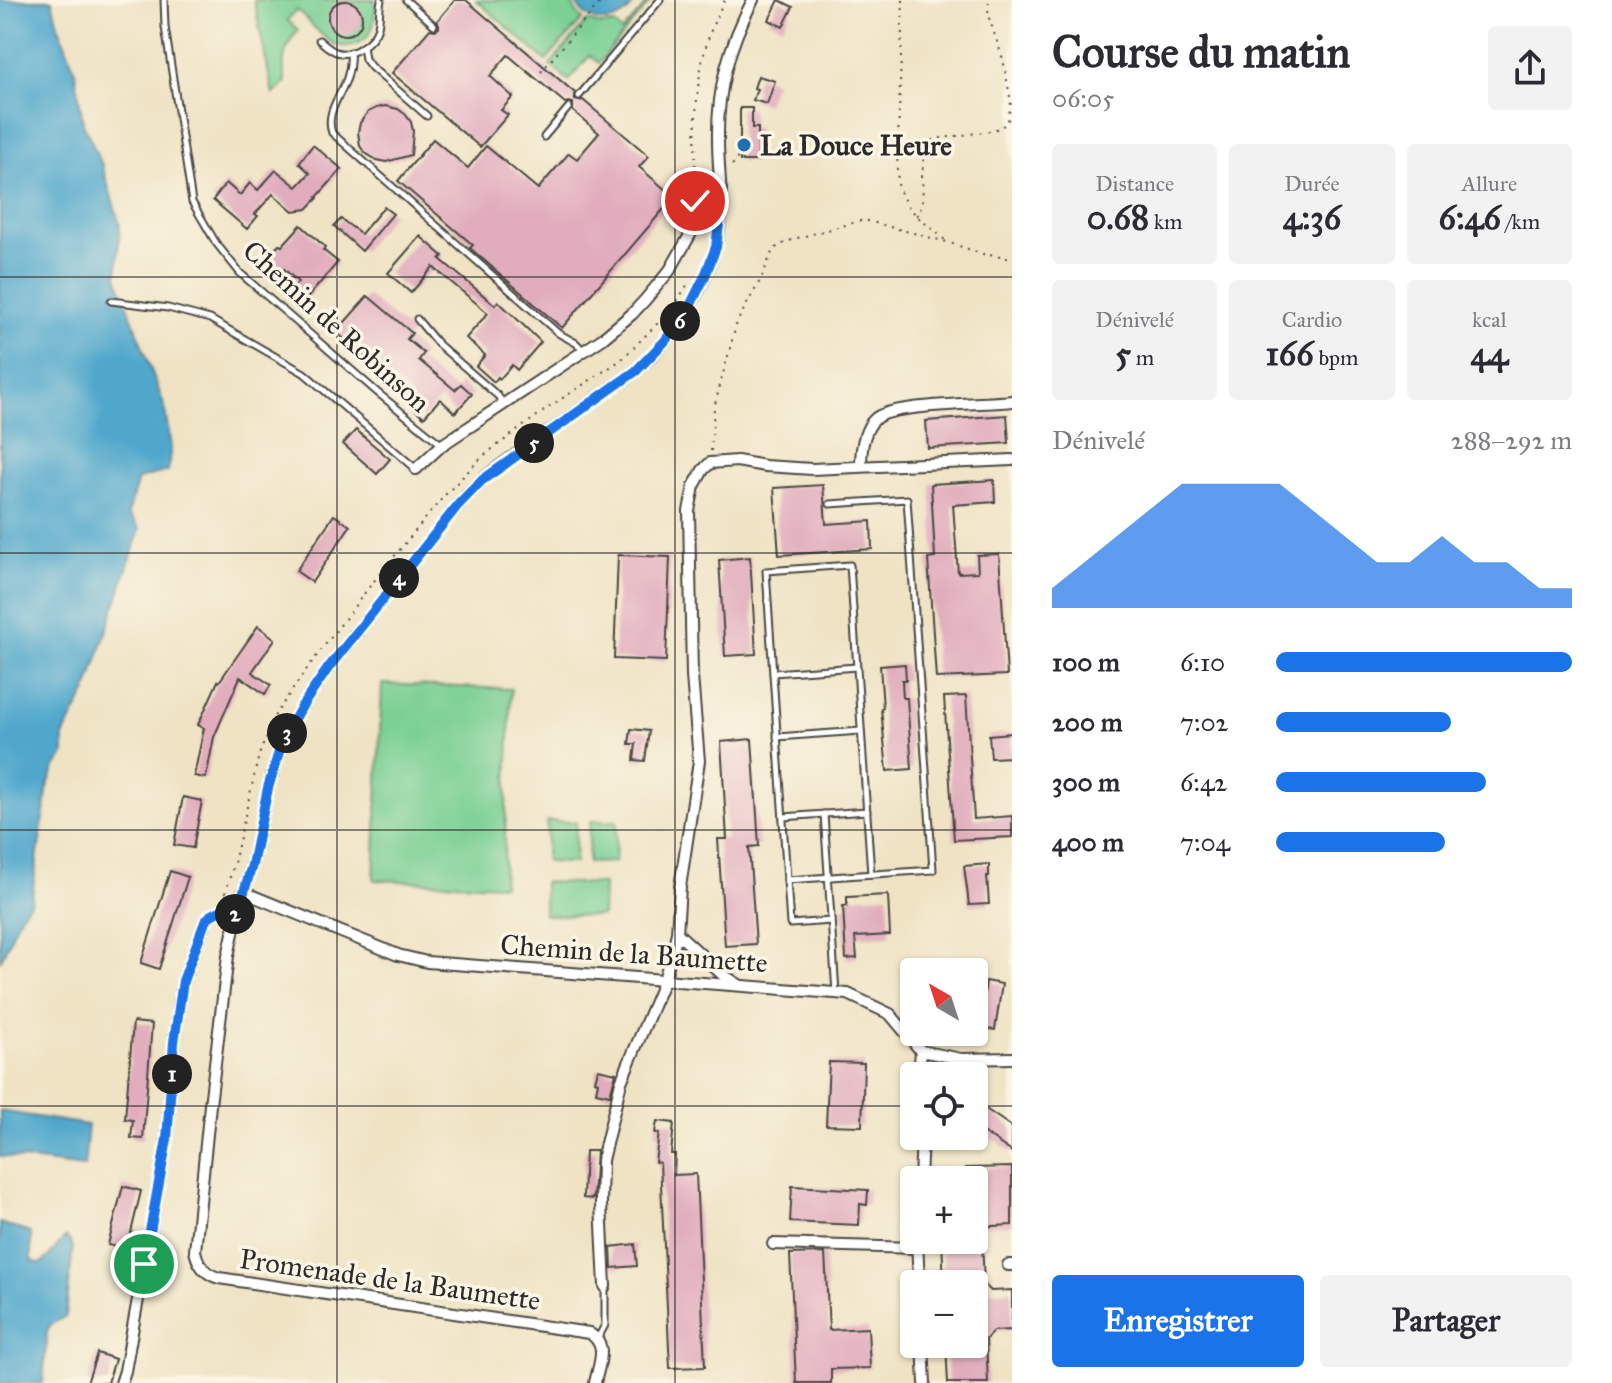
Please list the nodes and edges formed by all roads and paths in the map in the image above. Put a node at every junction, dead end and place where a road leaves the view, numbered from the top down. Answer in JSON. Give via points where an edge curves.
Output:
{"nodes":[{"id":1,"x":164,"y":0,"type":"edge"},
{"id":2,"x":381,"y":0,"type":"edge"},
{"id":3,"x":406,"y":0,"type":"edge"},
{"id":4,"x":602,"y":0,"type":"edge"},
{"id":5,"x":660,"y":0,"type":"edge"},
{"id":6,"x":725,"y":0,"type":"edge"},
{"id":7,"x":753,"y":0,"type":"edge"},
{"id":8,"x":903,"y":0,"type":"edge"},
{"id":9,"x":989,"y":0,"type":"edge"},
{"id":10,"x":434,"y":25,"type":"dead end"},
{"id":11,"x":319,"y":40,"type":"dead end"},
{"id":12,"x":363,"y":46,"type":"junction"},
{"id":13,"x":350,"y":52,"type":"junction"},
{"id":14,"x":541,"y":72,"type":"dead end"},
{"id":15,"x":579,"y":96,"type":"dead end"},
{"id":16,"x":569,"y":107,"type":"dead end"},
{"id":17,"x":427,"y":116,"type":"dead end"},
{"id":18,"x":544,"y":137,"type":"dead end"},
{"id":19,"x":730,"y":141,"type":"dead end"},
{"id":20,"x":730,"y":167,"type":"dead end"},
{"id":21,"x":721,"y":189,"type":"junction"},
{"id":22,"x":720,"y":216,"type":"junction"},
{"id":23,"x":917,"y":216,"type":"junction"},
{"id":24,"x":698,"y":217,"type":"junction"},
{"id":25,"x":947,"y":242,"type":"junction"},
{"id":26,"x":1012,"y":259,"type":"edge"},
{"id":27,"x":111,"y":301,"type":"dead end"},
{"id":28,"x":417,"y":319,"type":"dead end"},
{"id":29,"x":584,"y":351,"type":"junction"},
{"id":30,"x":1012,"y":401,"type":"edge"},
{"id":31,"x":504,"y":404,"type":"junction"},
{"id":32,"x":442,"y":445,"type":"junction"},
{"id":33,"x":1012,"y":460,"type":"edge"},
{"id":34,"x":710,"y":463,"type":"junction"},
{"id":35,"x":861,"y":466,"type":"junction"},
{"id":36,"x":416,"y":469,"type":"joint"},
{"id":37,"x":830,"y":504,"type":"dead end"},
{"id":38,"x":857,"y":667,"type":"junction"},
{"id":39,"x":773,"y":673,"type":"junction"},
{"id":40,"x":861,"y":731,"type":"junction"},
{"id":41,"x":777,"y":737,"type":"junction"},
{"id":42,"x":867,"y":811,"type":"junction"},
{"id":43,"x":824,"y":814,"type":"junction"},
{"id":44,"x":783,"y":817,"type":"junction"},
{"id":45,"x":871,"y":874,"type":"junction"},
{"id":46,"x":828,"y":877,"type":"junction"},
{"id":47,"x":787,"y":880,"type":"junction"},
{"id":48,"x":243,"y":892,"type":"junction"},
{"id":49,"x":237,"y":915,"type":"junction"},
{"id":50,"x":831,"y":921,"type":"junction"},
{"id":51,"x":677,"y":933,"type":"junction"},
{"id":52,"x":664,"y":980,"type":"junction"},
{"id":53,"x":740,"y":986,"type":"junction"},
{"id":54,"x":836,"y":993,"type":"junction"},
{"id":55,"x":921,"y":1051,"type":"junction"},
{"id":56,"x":1012,"y":1058,"type":"edge"},
{"id":57,"x":920,"y":1062,"type":"edge"},
{"id":58,"x":773,"y":1244,"type":"dead end"},
{"id":59,"x":900,"y":1244,"type":"edge"},
{"id":60,"x":605,"y":1286,"type":"joint"},
{"id":61,"x":593,"y":1335,"type":"junction"},
{"id":62,"x":924,"y":1358,"type":"edge"},
{"id":63,"x":121,"y":1383,"type":"edge"},
{"id":64,"x":595,"y":1383,"type":"edge"},
{"id":65,"x":925,"y":1383,"type":"edge"}],
"edges":[{"from":1,"to":32,"type":"lane","name":"Chemin de Robinson","via":[[192,202],[216,243],[240,273]]},
{"from":2,"to":12,"type":"lane","via":[[374,36]]},
{"from":3,"to":10,"type":"lane"},
{"from":4,"to":14,"type":"path"},
{"from":5,"to":15,"type":"lane"},
{"from":6,"to":24,"type":"path","via":[[697,85]]},
{"from":7,"to":21,"type":"street","name":"Promenade de la Baumette","via":[[721,82]]},
{"from":8,"to":23,"type":"path","via":[[897,169],[899,188]]},
{"from":9,"to":23,"type":"path","via":[[988,15],[1011,102],[1008,120],[991,131],[935,139],[926,146],[923,203]]},
{"from":11,"to":13,"type":"lane","via":[[336,52]]},
{"from":12,"to":13,"type":"lane"},
{"from":12,"to":17,"type":"lane","via":[[371,67]]},
{"from":13,"to":29,"type":"lane","via":[[347,79],[330,115],[332,133]]},
{"from":16,"to":18,"type":"lane"},
{"from":19,"to":20,"type":"path","via":[[738,140],[737,161]]},
{"from":21,"to":22,"type":"street","name":"Promenade de la Baumette"},
{"from":21,"to":24,"type":"street"},
{"from":22,"to":24,"type":"street"},
{"from":22,"to":48,"type":"street","name":"Promenade de la Baumette","via":[[705,276],[665,341],[636,371],[481,481],[329,667],[282,742]]},
{"from":23,"to":25,"type":"path"},
{"from":24,"to":29,"type":"street","via":[[675,261],[645,300]]},
{"from":25,"to":26,"type":"path"},
{"from":25,"to":34,"type":"path","via":[[864,220],[778,246],[737,322],[714,408]]},
{"from":27,"to":36,"type":"lane","via":[[210,319],[304,373]]},
{"from":28,"to":31,"type":"lane"},
{"from":29,"to":31,"type":"street"},
{"from":30,"to":35,"type":"street","via":[[882,413],[872,420]]},
{"from":31,"to":32,"type":"street"},
{"from":32,"to":36,"type":"street"},
{"from":33,"to":35,"type":"street"},
{"from":34,"to":35,"type":"street"},
{"from":34,"to":51,"type":"street","via":[[694,486],[689,511],[699,761]]},
{"from":37,"to":45,"type":"lane","via":[[907,499],[933,870]]},
{"from":38,"to":39,"type":"lane"},
{"from":38,"to":39,"type":"lane","via":[[850,565],[766,571]]},
{"from":38,"to":40,"type":"lane"},
{"from":39,"to":41,"type":"lane"},
{"from":40,"to":41,"type":"lane"},
{"from":40,"to":42,"type":"lane"},
{"from":41,"to":44,"type":"lane"},
{"from":42,"to":43,"type":"lane"},
{"from":42,"to":45,"type":"lane"},
{"from":43,"to":44,"type":"lane"},
{"from":43,"to":46,"type":"lane"},
{"from":44,"to":47,"type":"lane"},
{"from":45,"to":46,"type":"lane"},
{"from":46,"to":47,"type":"lane"},
{"from":46,"to":50,"type":"lane"},
{"from":47,"to":50,"type":"lane","via":[[790,924]]},
{"from":48,"to":49,"type":"street","name":"Promenade de la Baumette"},
{"from":48,"to":52,"type":"street","name":"Chemin de la Baumette","via":[[427,962]]},
{"from":49,"to":61,"type":"street","name":"Promenade de la Baumette","via":[[196,1244],[203,1270],[219,1278]]},
{"from":49,"to":63,"type":"street","via":[[220,911],[207,918],[183,981],[167,1139]]},
{"from":50,"to":54,"type":"lane"},
{"from":51,"to":52,"type":"street"},
{"from":51,"to":53,"type":"street"},
{"from":52,"to":53,"type":"street","name":"Chemin de la Baumette"},
{"from":52,"to":60,"type":"street","via":[[621,1082],[602,1160]]},
{"from":53,"to":54,"type":"street","name":"Chemin de la Baumette"},
{"from":54,"to":55,"type":"street","name":"Chemin de la Baumette","via":[[890,1014]]},
{"from":55,"to":56,"type":"street","via":[[961,1059]]},
{"from":55,"to":57,"type":"street"},
{"from":58,"to":59,"type":"street"},
{"from":60,"to":61,"type":"lane","via":[[605,1325]]},
{"from":61,"to":64,"type":"street","via":[[602,1348]]},
{"from":62,"to":65,"type":"street"}]}
